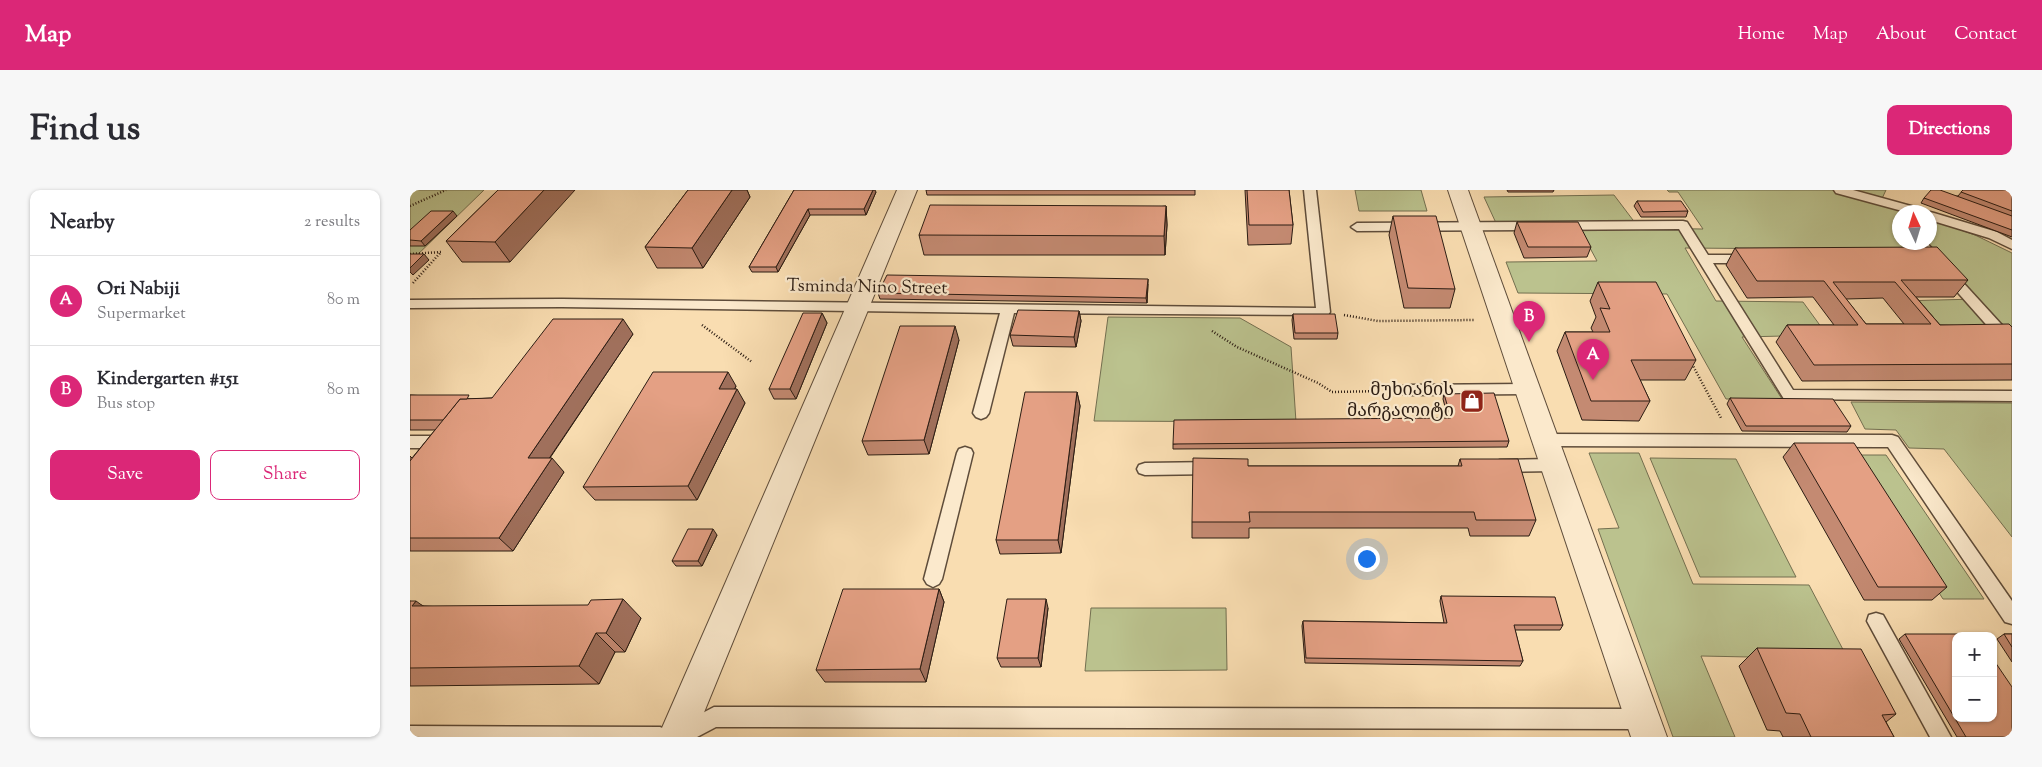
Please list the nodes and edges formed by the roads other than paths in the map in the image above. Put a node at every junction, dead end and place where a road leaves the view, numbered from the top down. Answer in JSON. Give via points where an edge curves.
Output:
{"nodes":[{"id":1,"x":907,"y":190,"type":"edge"},
{"id":2,"x":1310,"y":190,"type":"edge"},
{"id":3,"x":1458,"y":190,"type":"edge"},
{"id":4,"x":1840,"y":190,"type":"edge"},
{"id":5,"x":1892,"y":205,"type":"edge"},
{"id":6,"x":1937,"y":218,"type":"edge"},
{"id":7,"x":1470,"y":226,"type":"junction"},
{"id":8,"x":1357,"y":227,"type":"dead end"},
{"id":9,"x":2012,"y":245,"type":"edge"},
{"id":10,"x":1927,"y":250,"type":"edge"},
{"id":11,"x":1914,"y":258,"type":"edge"},
{"id":12,"x":1934,"y":258,"type":"junction"},
{"id":13,"x":1705,"y":259,"type":"junction"},
{"id":14,"x":1764,"y":259,"type":"edge"},
{"id":15,"x":410,"y":304,"type":"edge"},
{"id":16,"x":859,"y":306,"type":"junction"},
{"id":17,"x":1008,"y":308,"type":"junction"},
{"id":18,"x":1323,"y":312,"type":"joint"},
{"id":19,"x":2012,"y":345,"type":"edge"},
{"id":20,"x":1527,"y":389,"type":"junction"},
{"id":21,"x":1408,"y":390,"type":"road end"},
{"id":22,"x":2012,"y":396,"type":"edge"},
{"id":23,"x":981,"y":413,"type":"dead end"},
{"id":24,"x":1545,"y":440,"type":"junction"},
{"id":25,"x":410,"y":442,"type":"edge"},
{"id":26,"x":965,"y":453,"type":"dead end"},
{"id":27,"x":438,"y":457,"type":"edge"},
{"id":28,"x":1484,"y":466,"type":"edge"},
{"id":29,"x":1554,"y":466,"type":"junction"},
{"id":30,"x":1145,"y":468,"type":"dead end"},
{"id":31,"x":1235,"y":468,"type":"edge"},
{"id":32,"x":933,"y":579,"type":"dead end"},
{"id":33,"x":2012,"y":616,"type":"edge"},
{"id":34,"x":1876,"y":621,"type":"dead end"},
{"id":35,"x":1645,"y":728,"type":"edge"},
{"id":36,"x":410,"y":736,"type":"edge"},
{"id":37,"x":660,"y":737,"type":"edge"},
{"id":38,"x":676,"y":737,"type":"edge"},
{"id":39,"x":1941,"y":737,"type":"edge"}],
"edges":[{"from":1,"to":16,"type":"street"},
{"from":2,"to":18,"type":"lane"},
{"from":3,"to":7,"type":"street"},
{"from":4,"to":5,"type":"lane"},
{"from":6,"to":9,"type":"lane"},
{"from":7,"to":8,"type":"lane"},
{"from":7,"to":13,"type":"lane","via":[[1684,225]]},
{"from":7,"to":20,"type":"street"},
{"from":10,"to":12,"type":"lane"},
{"from":11,"to":12,"type":"lane"},
{"from":12,"to":19,"type":"lane"},
{"from":13,"to":14,"type":"lane"},
{"from":13,"to":22,"type":"lane","via":[[1790,396]]},
{"from":15,"to":16,"type":"lane","name":"Tsminda Nino Street"},
{"from":16,"to":17,"type":"lane","name":"Tsminda Nino Street"},
{"from":16,"to":38,"type":"street"},
{"from":17,"to":18,"type":"lane","name":"Tsminda Nino Street"},
{"from":17,"to":23,"type":"lane"},
{"from":20,"to":21,"type":"lane"},
{"from":20,"to":24,"type":"street"},
{"from":24,"to":29,"type":"street"},
{"from":24,"to":33,"type":"lane","via":[[1892,441]]},
{"from":25,"to":27,"type":"lane","via":[[449,442]]},
{"from":26,"to":32,"type":"lane"},
{"from":28,"to":29,"type":"lane"},
{"from":29,"to":35,"type":"street"},
{"from":30,"to":31,"type":"lane"},
{"from":34,"to":39,"type":"lane"},
{"from":35,"to":38,"type":"lane","via":[[714,717]]},
{"from":36,"to":37,"type":"lane"}]}
